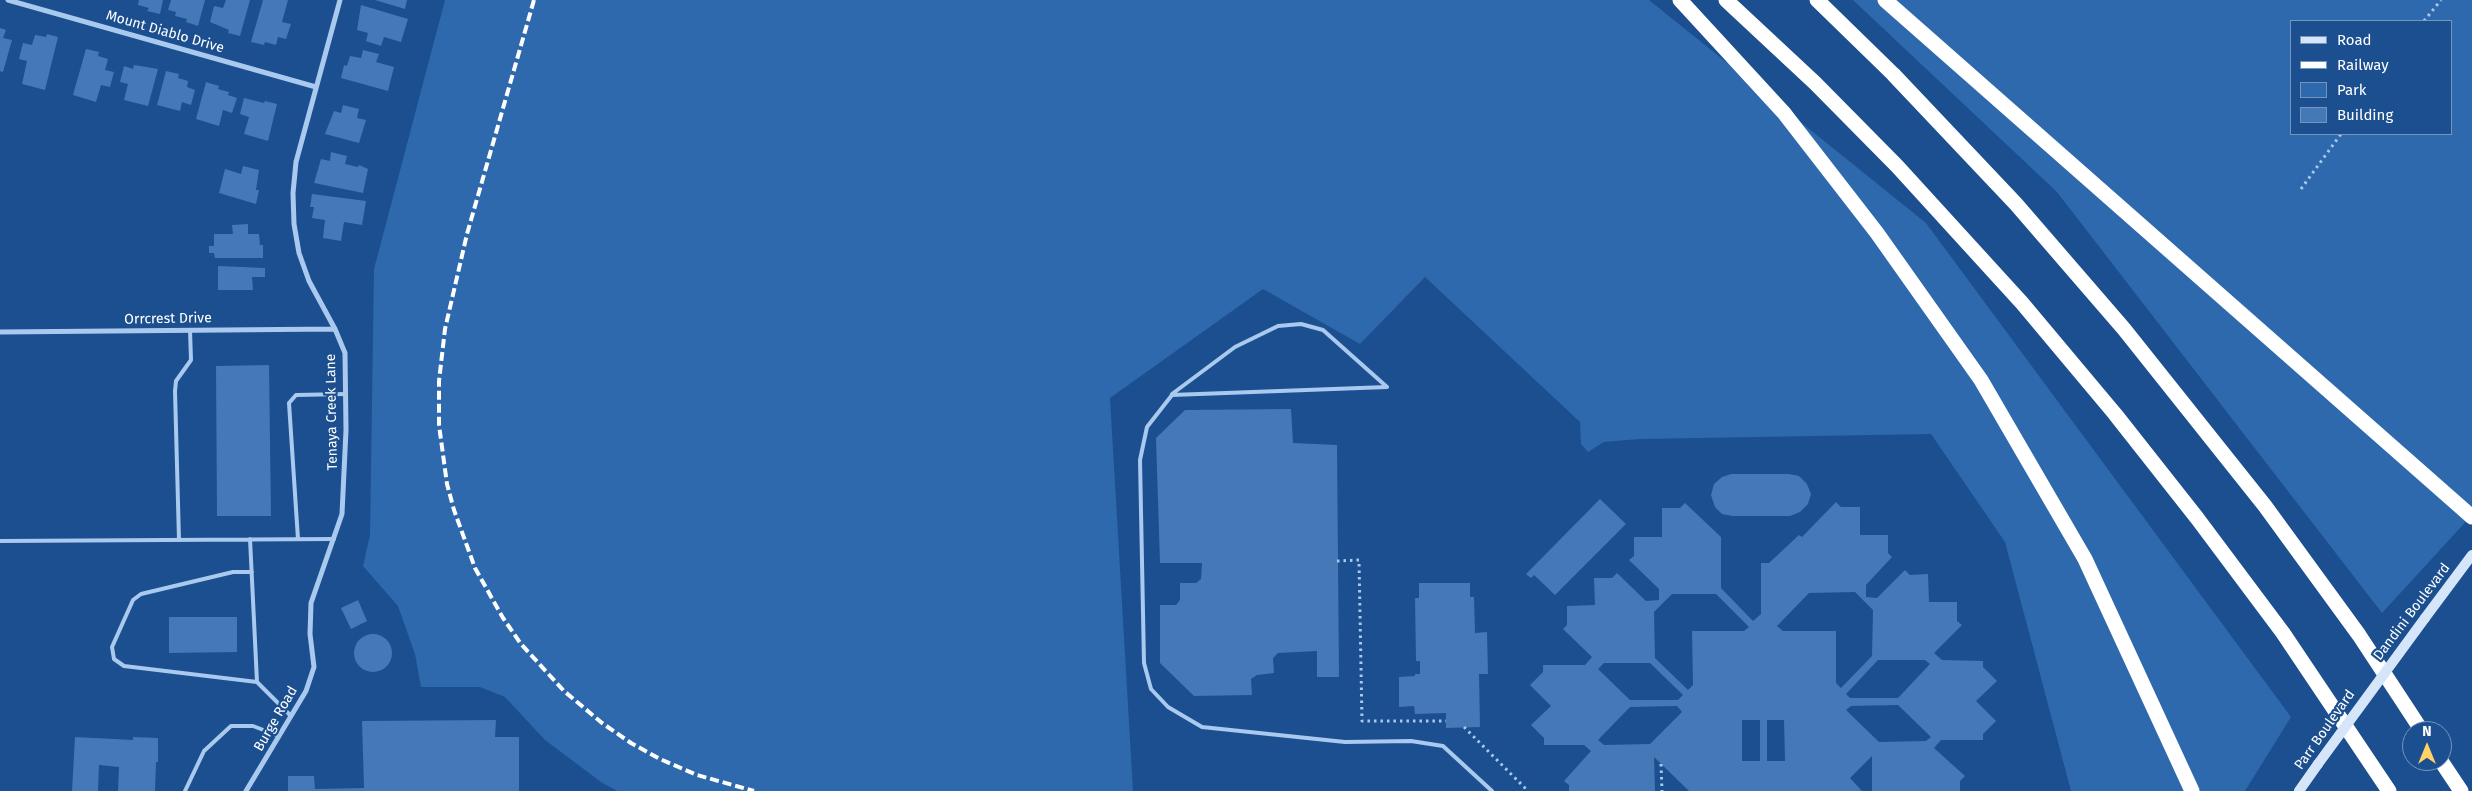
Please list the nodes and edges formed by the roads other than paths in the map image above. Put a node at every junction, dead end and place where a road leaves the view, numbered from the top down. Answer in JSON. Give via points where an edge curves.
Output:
{"nodes":[{"id":1,"x":8,"y":0,"type":"edge"},
{"id":2,"x":340,"y":0,"type":"edge"},
{"id":3,"x":1680,"y":0,"type":"edge"},
{"id":4,"x":1726,"y":0,"type":"edge"},
{"id":5,"x":1817,"y":0,"type":"edge"},
{"id":6,"x":1885,"y":0,"type":"edge"},
{"id":7,"x":316,"y":87,"type":"junction"},
{"id":8,"x":336,"y":329,"type":"junction"},
{"id":9,"x":190,"y":330,"type":"junction"},
{"id":10,"x":0,"y":332,"type":"edge"},
{"id":11,"x":346,"y":394,"type":"junction"},
{"id":12,"x":1172,"y":394,"type":"junction"},
{"id":13,"x":2472,"y":516,"type":"edge"},
{"id":14,"x":250,"y":539,"type":"junction"},
{"id":15,"x":298,"y":539,"type":"junction"},
{"id":16,"x":334,"y":539,"type":"junction"},
{"id":17,"x":179,"y":540,"type":"junction"},
{"id":18,"x":0,"y":542,"type":"edge"},
{"id":19,"x":2472,"y":555,"type":"edge"},
{"id":20,"x":252,"y":572,"type":"junction"},
{"id":21,"x":314,"y":654,"type":"joint"},
{"id":22,"x":257,"y":682,"type":"junction"},
{"id":23,"x":2374,"y":684,"type":"joint"},
{"id":24,"x":291,"y":716,"type":"junction"},
{"id":25,"x":2415,"y":721,"type":"edge"},
{"id":26,"x":279,"y":736,"type":"junction"},
{"id":27,"x":2448,"y":771,"type":"edge"},
{"id":28,"x":185,"y":791,"type":"edge"},
{"id":29,"x":246,"y":791,"type":"edge"},
{"id":30,"x":1492,"y":791,"type":"edge"},
{"id":31,"x":2192,"y":791,"type":"edge"},
{"id":32,"x":2299,"y":791,"type":"edge"},
{"id":33,"x":2390,"y":791,"type":"edge"},
{"id":34,"x":2461,"y":791,"type":"edge"}],
"edges":[{"from":1,"to":7,"type":"street","name":"Mount Diablo Drive"},
{"from":2,"to":7,"type":"street","name":"Tenaya Creek Lane"},
{"from":3,"to":31,"type":"highway","via":[[1784,113],[1877,233],[1981,380],[2085,559]]},
{"from":4,"to":33,"type":"highway","via":[[1897,166],[2041,325],[2158,467],[2236,569]]},
{"from":5,"to":25,"type":"highway","via":[[1893,74],[2009,197],[2124,329],[2265,506],[2359,635]]},
{"from":6,"to":13,"type":"highway"},
{"from":7,"to":8,"type":"street","name":"Tenaya Creek Lane","via":[[296,162],[294,224],[309,281]]},
{"from":8,"to":9,"type":"street","name":"Orrcrest Drive"},
{"from":8,"to":11,"type":"street","name":"Tenaya Creek Lane","via":[[345,353]]},
{"from":9,"to":10,"type":"street","name":"Orrcrest Drive"},
{"from":9,"to":17,"type":"lane","via":[[191,360],[176,382],[175,391]]},
{"from":11,"to":15,"type":"lane","via":[[296,395],[289,403]]},
{"from":11,"to":16,"type":"street","name":"Tenaya Creek Lane","via":[[342,514]]},
{"from":12,"to":12,"type":"lane","via":[[1241,392],[1387,387],[1330,334],[1300,324],[1278,326],[1235,348]]},
{"from":12,"to":30,"type":"lane","via":[[1147,427],[1140,460],[1144,663],[1151,688],[1168,707],[1202,727],[1345,742],[1411,741],[1443,746]]},
{"from":14,"to":15,"type":"lane"},
{"from":14,"to":17,"type":"lane"},
{"from":14,"to":20,"type":"lane"},
{"from":15,"to":16,"type":"lane"},
{"from":16,"to":21,"type":"street","name":"Tenaya Creek Lane","via":[[311,603],[310,634]]},
{"from":17,"to":18,"type":"lane"},
{"from":19,"to":23,"type":"main road","name":"Dandini Boulevard","bridge":true},
{"from":20,"to":22,"type":"lane"},
{"from":20,"to":22,"type":"lane","via":[[233,572],[141,594],[133,600],[112,647],[114,659],[124,666]]},
{"from":21,"to":24,"type":"street","name":"Burge Road","via":[[314,667],[306,691]]},
{"from":22,"to":24,"type":"lane"},
{"from":23,"to":32,"type":"main road","name":"Parr Boulevard","bridge":true},
{"from":24,"to":26,"type":"street","name":"Burge Road"},
{"from":26,"to":28,"type":"lane","via":[[253,726],[231,726],[204,751]]},
{"from":26,"to":29,"type":"street","name":"Burge Road"},
{"from":27,"to":34,"type":"highway"}]}
